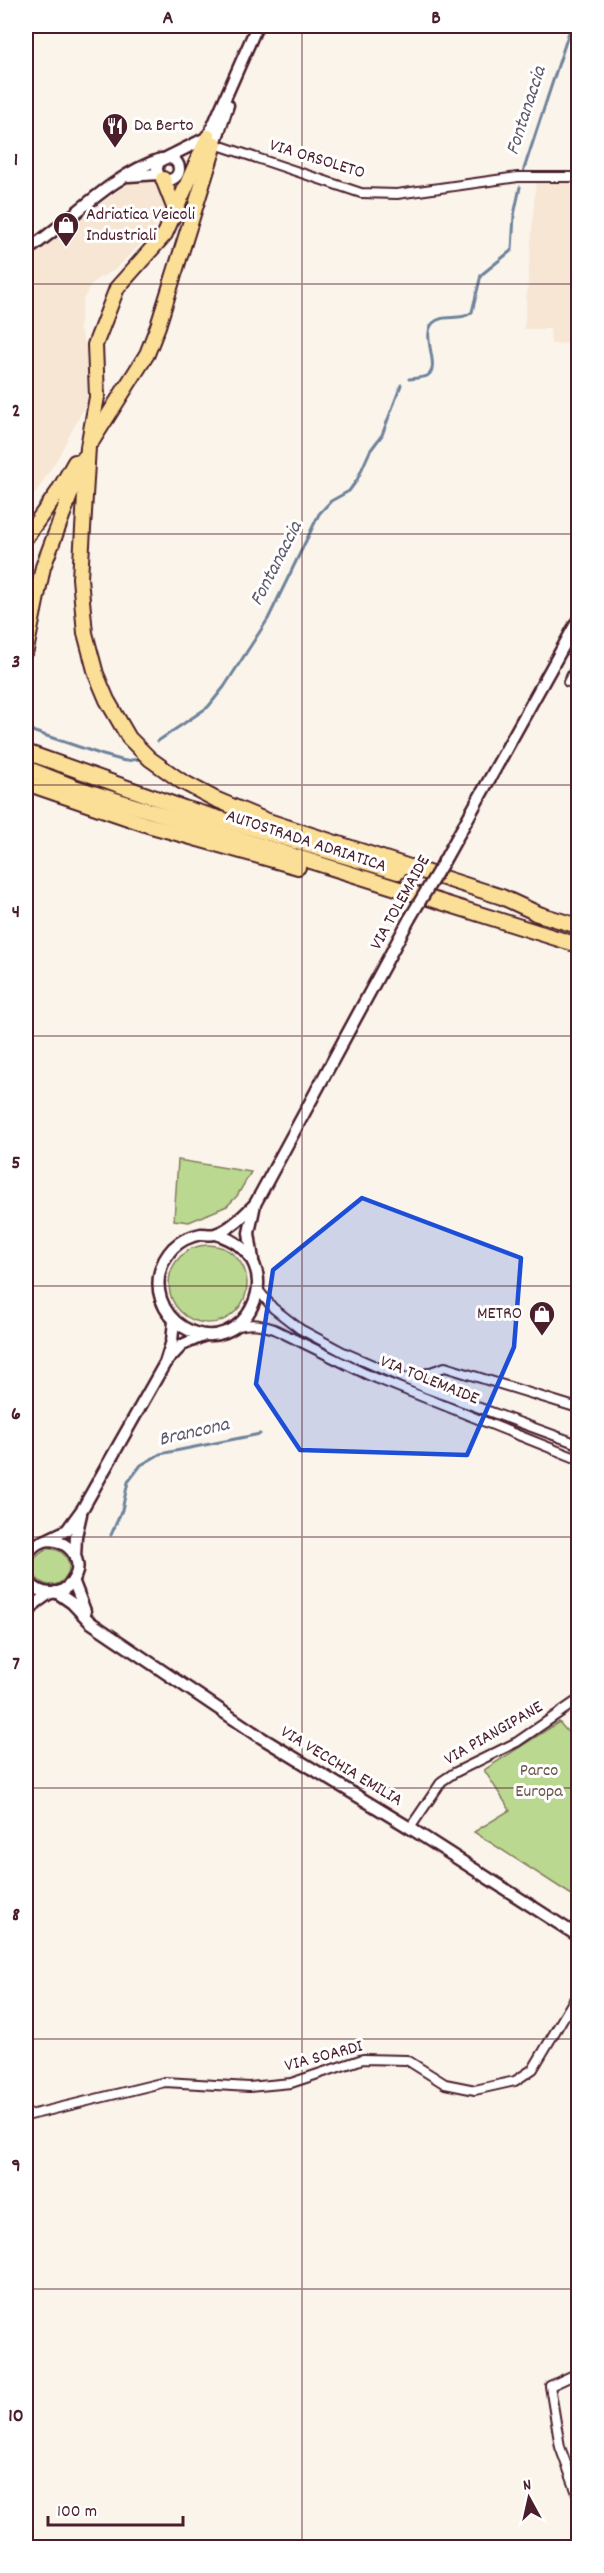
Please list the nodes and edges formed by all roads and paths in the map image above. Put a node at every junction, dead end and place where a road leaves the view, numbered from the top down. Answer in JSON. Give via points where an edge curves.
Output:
{"nodes":[{"id":1,"x":257,"y":26,"type":"edge"},
{"id":2,"x":211,"y":141,"type":"junction"},
{"id":3,"x":164,"y":158,"type":"junction"},
{"id":4,"x":160,"y":177,"type":"junction"},
{"id":5,"x":579,"y":177,"type":"edge"},
{"id":6,"x":123,"y":178,"type":"junction"},
{"id":7,"x":176,"y":212,"type":"junction"},
{"id":8,"x":26,"y":251,"type":"edge"},
{"id":9,"x":88,"y":447,"type":"junction"},
{"id":10,"x":26,"y":537,"type":"edge"},
{"id":11,"x":579,"y":620,"type":"edge"},
{"id":12,"x":26,"y":650,"type":"edge"},
{"id":13,"x":579,"y":663,"type":"edge"},
{"id":14,"x":568,"y":682,"type":"dead end"},
{"id":15,"x":26,"y":752,"type":"edge"},
{"id":16,"x":26,"y":768,"type":"edge"},
{"id":17,"x":26,"y":783,"type":"edge"},
{"id":18,"x":406,"y":893,"type":"junction"},
{"id":19,"x":541,"y":915,"type":"junction"},
{"id":20,"x":579,"y":927,"type":"edge"},
{"id":21,"x":579,"y":945,"type":"edge"},
{"id":22,"x":255,"y":1204,"type":"junction"},
{"id":23,"x":216,"y":1234,"type":"junction"},
{"id":24,"x":253,"y":1260,"type":"junction"},
{"id":25,"x":259,"y":1291,"type":"junction"},
{"id":26,"x":174,"y":1321,"type":"junction"},
{"id":27,"x":235,"y":1327,"type":"junction"},
{"id":28,"x":206,"y":1335,"type":"junction"},
{"id":29,"x":165,"y":1364,"type":"junction"},
{"id":30,"x":404,"y":1378,"type":"junction"},
{"id":31,"x":579,"y":1408,"type":"edge"},
{"id":32,"x":579,"y":1444,"type":"edge"},
{"id":33,"x":579,"y":1459,"type":"edge"},
{"id":34,"x":83,"y":1508,"type":"junction"},
{"id":35,"x":34,"y":1545,"type":"edge"},
{"id":36,"x":26,"y":1557,"type":"edge"},
{"id":37,"x":75,"y":1559,"type":"junction"},
{"id":38,"x":28,"y":1580,"type":"edge"},
{"id":39,"x":73,"y":1580,"type":"junction"},
{"id":40,"x":53,"y":1593,"type":"junction"},
{"id":41,"x":26,"y":1604,"type":"edge"},
{"id":42,"x":26,"y":1616,"type":"edge"},
{"id":43,"x":90,"y":1622,"type":"junction"},
{"id":44,"x":579,"y":1700,"type":"edge"},
{"id":45,"x":410,"y":1828,"type":"junction"},
{"id":46,"x":579,"y":1936,"type":"edge"},
{"id":47,"x":579,"y":1993,"type":"edge"},
{"id":48,"x":26,"y":2116,"type":"edge"},
{"id":49,"x":579,"y":2373,"type":"edge"},
{"id":50,"x":579,"y":2496,"type":"edge"}],
"edges":[{"from":1,"to":2,"type":"main road"},
{"from":2,"to":3,"type":"main road"},
{"from":2,"to":5,"type":"street","name":"VIA ORSOLETO","via":[[361,193],[397,194],[518,177]]},
{"from":2,"to":7,"type":"highway"},
{"from":2,"to":9,"type":"highway","via":[[147,354]]},
{"from":3,"to":4,"type":"main road","via":[[156,166]]},
{"from":3,"to":4,"type":"main road","via":[[176,160],[179,171],[171,180]]},
{"from":3,"to":6,"type":"main road","via":[[142,165]]},
{"from":4,"to":6,"type":"main road","via":[[138,174]]},
{"from":4,"to":7,"type":"highway"},
{"from":6,"to":8,"type":"main road"},
{"from":7,"to":9,"type":"highway","via":[[158,244],[117,288],[98,335],[97,397]]},
{"from":9,"to":10,"type":"highway"},
{"from":9,"to":12,"type":"highway","via":[[49,549]]},
{"from":9,"to":19,"type":"highway","via":[[80,578],[85,633],[96,674],[113,713],[138,748],[181,781],[227,805],[502,897]]},
{"from":11,"to":22,"type":"main road","name":"VIA TOLEMAIDE","bridge":true},
{"from":13,"to":14,"type":"street"},
{"from":15,"to":19,"type":"highway","name":"AUTOSTRADA ADRIATICA","via":[[184,808]]},
{"from":16,"to":18,"type":"highway","name":"AUTOSTRADA ADRIATICA","via":[[77,788]]},
{"from":17,"to":18,"type":"highway","via":[[270,861]]},
{"from":18,"to":21,"type":"highway","name":"AUTOSTRADA ADRIATICA"},
{"from":19,"to":20,"type":"highway","name":"AUTOSTRADA ADRIATICA"},
{"from":22,"to":23,"type":"main road","name":"VIA TOLEMAIDE"},
{"from":22,"to":24,"type":"main road","name":"VIA TOLEMAIDE","via":[[249,1233]]},
{"from":23,"to":24,"type":"main road","via":[[244,1248]]},
{"from":23,"to":26,"type":"main road","name":"VIA TOLEMAIDE","via":[[186,1239],[164,1259],[158,1291]]},
{"from":24,"to":25,"type":"main road","name":"VIA TOLEMAIDE"},
{"from":25,"to":27,"type":"main road","via":[[250,1311]]},
{"from":25,"to":30,"type":"street","name":"VIA TOLEMAIDE","via":[[300,1329]]},
{"from":26,"to":28,"type":"main road","via":[[189,1331]]},
{"from":26,"to":29,"type":"main road","name":"VIA TOLEMAIDE"},
{"from":27,"to":28,"type":"main road","name":"VIA TOLEMAIDE"},
{"from":27,"to":33,"type":"street","name":"VIA TOLEMAIDE","via":[[246,1323],[274,1329],[377,1379]]},
{"from":28,"to":29,"type":"main road","name":"VIA TOLEMAIDE","via":[[182,1345]]},
{"from":29,"to":34,"type":"main road","name":"VIA TOLEMAIDE"},
{"from":30,"to":31,"type":"street","via":[[445,1367]]},
{"from":30,"to":32,"type":"street","name":"VIA TOLEMAIDE"},
{"from":34,"to":35,"type":"main road","name":"VIA TOLEMAIDE","via":[[67,1530]]},
{"from":34,"to":37,"type":"main road","name":"VIA TOLEMAIDE"},
{"from":35,"to":36,"type":"main road","name":"VIA TOLEMAIDE"},
{"from":35,"to":37,"type":"main road","via":[[61,1542]]},
{"from":37,"to":39,"type":"main road","name":"VIA TOLEMAIDE","via":[[77,1570]]},
{"from":38,"to":40,"type":"main road","via":[[42,1592]]},
{"from":38,"to":41,"type":"main road"},
{"from":39,"to":40,"type":"main road"},
{"from":39,"to":43,"type":"main road"},
{"from":40,"to":42,"type":"main road","via":[[36,1603]]},
{"from":40,"to":43,"type":"main road","name":"VIA VECCHIA EMILIA","via":[[72,1603]]},
{"from":43,"to":45,"type":"main road","name":"VIA VECCHIA EMILIA","via":[[262,1738]]},
{"from":44,"to":45,"type":"street","name":"VIA PIANGIPANE","via":[[517,1742],[442,1781]]},
{"from":45,"to":46,"type":"main road","name":"VIA VECCHIA EMILIA"},
{"from":47,"to":48,"type":"street","name":"VIA SOARDI","via":[[533,2070],[514,2081],[475,2091],[445,2084],[407,2060],[363,2058],[291,2083],[249,2087],[165,2082]]},
{"from":49,"to":50,"type":"street","via":[[550,2386],[560,2447]]}]}
